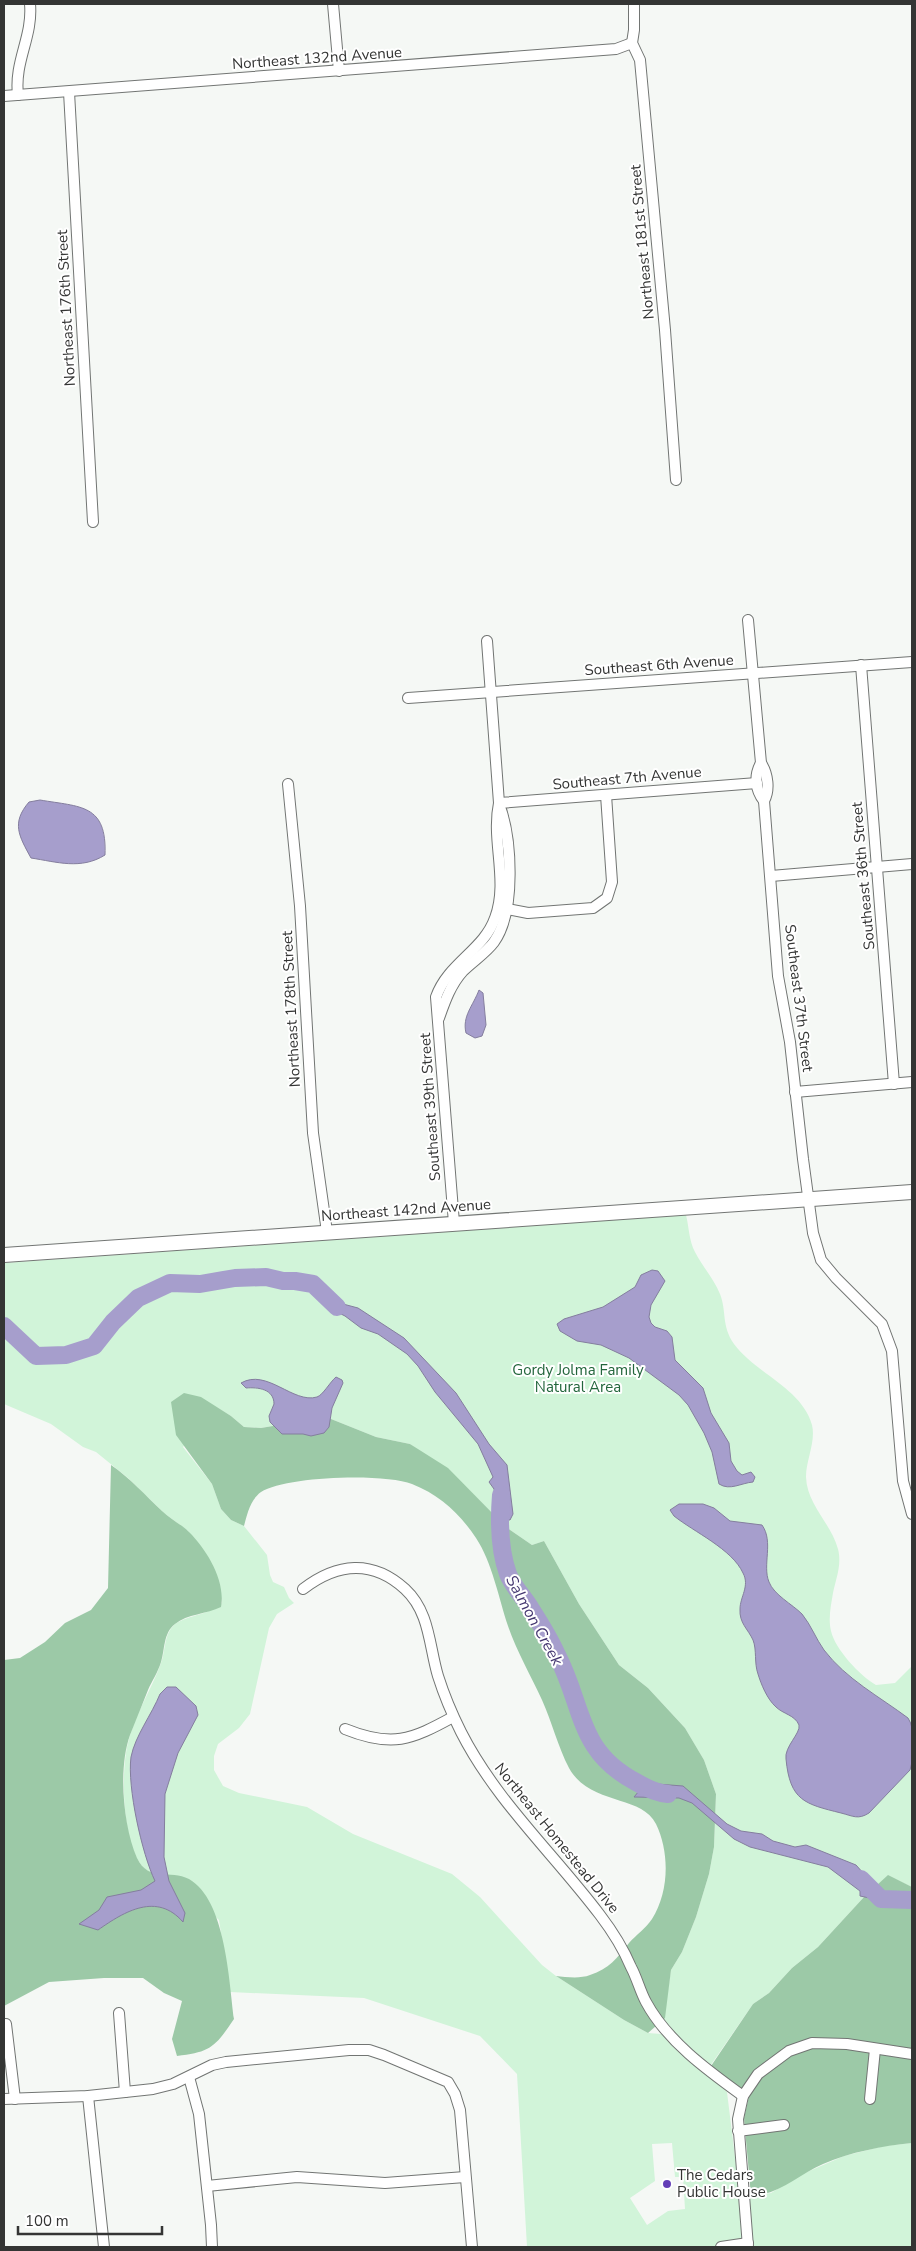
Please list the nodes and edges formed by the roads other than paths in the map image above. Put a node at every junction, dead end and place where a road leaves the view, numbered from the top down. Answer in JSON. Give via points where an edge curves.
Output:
{"nodes":[{"id":1,"x":30,"y":4,"type":"edge"},
{"id":2,"x":333,"y":4,"type":"edge"},
{"id":3,"x":634,"y":4,"type":"edge"},
{"id":4,"x":632,"y":44,"type":"junction"},
{"id":5,"x":339,"y":71,"type":"junction"},
{"id":6,"x":69,"y":92,"type":"junction"},
{"id":7,"x":18,"y":95,"type":"junction"},
{"id":8,"x":4,"y":96,"type":"edge"},
{"id":9,"x":676,"y":480,"type":"dead end"},
{"id":10,"x":93,"y":522,"type":"dead end"},
{"id":11,"x":748,"y":620,"type":"dead end"},
{"id":12,"x":487,"y":642,"type":"dead end"},
{"id":13,"x":912,"y":662,"type":"edge"},
{"id":14,"x":861,"y":665,"type":"junction"},
{"id":15,"x":754,"y":673,"type":"junction"},
{"id":16,"x":491,"y":692,"type":"junction"},
{"id":17,"x":408,"y":698,"type":"dead end"},
{"id":18,"x":761,"y":763,"type":"junction"},
{"id":19,"x":757,"y":783,"type":"junction"},
{"id":20,"x":288,"y":784,"type":"dead end"},
{"id":21,"x":606,"y":795,"type":"junction"},
{"id":22,"x":764,"y":801,"type":"junction"},
{"id":23,"x":499,"y":803,"type":"junction"},
{"id":24,"x":912,"y":864,"type":"edge"},
{"id":25,"x":877,"y":867,"type":"junction"},
{"id":26,"x":771,"y":876,"type":"junction"},
{"id":27,"x":503,"y":908,"type":"junction"},
{"id":28,"x":912,"y":1082,"type":"edge"},
{"id":29,"x":894,"y":1084,"type":"junction"},
{"id":30,"x":795,"y":1092,"type":"junction"},
{"id":31,"x":912,"y":1192,"type":"edge"},
{"id":32,"x":810,"y":1199,"type":"junction"},
{"id":33,"x":454,"y":1223,"type":"junction"},
{"id":34,"x":327,"y":1232,"type":"junction"},
{"id":35,"x":4,"y":1255,"type":"edge"},
{"id":36,"x":912,"y":1514,"type":"edge"},
{"id":37,"x":303,"y":1589,"type":"dead end"},
{"id":38,"x":453,"y":1717,"type":"junction"},
{"id":39,"x":346,"y":1729,"type":"dead end"},
{"id":40,"x":119,"y":2013,"type":"dead end"},
{"id":41,"x":6,"y":2024,"type":"dead end"},
{"id":42,"x":875,"y":2049,"type":"junction"},
{"id":43,"x":912,"y":2054,"type":"edge"},
{"id":44,"x":189,"y":2077,"type":"junction"},
{"id":45,"x":125,"y":2092,"type":"junction"},
{"id":46,"x":88,"y":2096,"type":"junction"},
{"id":47,"x":743,"y":2096,"type":"junction"},
{"id":48,"x":4,"y":2099,"type":"edge"},
{"id":49,"x":870,"y":2099,"type":"dead end"},
{"id":50,"x":15,"y":2100,"type":"junction"},
{"id":51,"x":784,"y":2125,"type":"dead end"},
{"id":52,"x":738,"y":2131,"type":"junction"},
{"id":53,"x":465,"y":2176,"type":"junction"},
{"id":54,"x":207,"y":2186,"type":"junction"},
{"id":55,"x":748,"y":2245,"type":"edge"},
{"id":56,"x":104,"y":2247,"type":"edge"},
{"id":57,"x":212,"y":2247,"type":"edge"},
{"id":58,"x":472,"y":2247,"type":"edge"},
{"id":59,"x":721,"y":2247,"type":"edge"}],
"edges":[{"from":1,"to":7,"type":"street","via":[[29,30],[16,78]]},
{"from":2,"to":5,"type":"street"},
{"from":3,"to":4,"type":"street","name":"Northeast 181st Street"},
{"from":4,"to":5,"type":"street","name":"Northeast 132nd Avenue","via":[[616,49]]},
{"from":4,"to":9,"type":"street","name":"Northeast 181st Street","via":[[640,56]]},
{"from":5,"to":6,"type":"street","name":"Northeast 132nd Avenue"},
{"from":6,"to":7,"type":"street","name":"Northeast 132nd Avenue"},
{"from":6,"to":10,"type":"street","name":"Northeast 176th Street"},
{"from":7,"to":8,"type":"street","name":"Northeast 132nd Avenue"},
{"from":11,"to":15,"type":"street","name":"Southeast 37th Street"},
{"from":12,"to":16,"type":"street","name":"Southeast 39th Street"},
{"from":13,"to":14,"type":"street","name":"Southeast 6th Avenue"},
{"from":14,"to":15,"type":"street","name":"Southeast 6th Avenue"},
{"from":14,"to":25,"type":"street","name":"Southeast 36th Street"},
{"from":15,"to":16,"type":"street","name":"Southeast 6th Avenue"},
{"from":15,"to":18,"type":"street","name":"Southeast 37th Street"},
{"from":16,"to":17,"type":"street","name":"Southeast 6th Avenue"},
{"from":16,"to":23,"type":"street","name":"Southeast 39th Street"},
{"from":18,"to":19,"type":"street","name":"Southeast 37th Street","via":[[756,771]]},
{"from":18,"to":22,"type":"street","name":"Southeast 37th Street","via":[[766,770],[768,793]]},
{"from":19,"to":21,"type":"street","name":"Southeast 7th Avenue"},
{"from":19,"to":22,"type":"street","name":"Southeast 37th Street","via":[[758,794]]},
{"from":20,"to":34,"type":"street","name":"Northeast 178th Street","via":[[300,906],[313,1133]]},
{"from":21,"to":23,"type":"street","name":"Southeast 7th Avenue"},
{"from":21,"to":27,"type":"street","via":[[612,882],[607,898],[593,908],[528,913]]},
{"from":22,"to":26,"type":"street","name":"Southeast 37th Street"},
{"from":23,"to":27,"type":"street","name":"Southeast 39th Street","via":[[505,819],[510,883]]},
{"from":24,"to":25,"type":"street"},
{"from":25,"to":26,"type":"street"},
{"from":25,"to":29,"type":"street","name":"Southeast 36th Street"},
{"from":26,"to":30,"type":"street","name":"Southeast 37th Street","via":[[778,976]]},
{"from":27,"to":33,"type":"street","name":"Southeast 39th Street","via":[[498,936],[454,983],[439,1018]]},
{"from":28,"to":29,"type":"street"},
{"from":29,"to":30,"type":"street"},
{"from":30,"to":32,"type":"street","name":"Southeast 37th Street"},
{"from":31,"to":32,"type":"street","name":"Northeast 142nd Avenue"},
{"from":32,"to":33,"type":"street","name":"Northeast 142nd Avenue"},
{"from":32,"to":36,"type":"street","name":"Southeast 37th Street","via":[[813,1233],[821,1260],[882,1324],[892,1351],[903,1481]]},
{"from":33,"to":34,"type":"street","name":"Northeast 142nd Avenue"},
{"from":34,"to":35,"type":"street","name":"Northeast 142nd Avenue"},
{"from":37,"to":38,"type":"street","name":"Northeast Homestead Drive","via":[[321,1576],[340,1569],[364,1568],[384,1574],[405,1589],[419,1605],[427,1626],[438,1676]]},
{"from":38,"to":39,"type":"street","via":[[421,1734],[396,1740],[368,1738]]},
{"from":38,"to":47,"type":"street","name":"Northeast Homestead Drive","via":[[484,1773],[616,1936],[646,2002],[664,2028],[693,2057]]},
{"from":40,"to":45,"type":"street"},
{"from":41,"to":50,"type":"street"},
{"from":42,"to":43,"type":"street"},
{"from":42,"to":47,"type":"street","via":[[825,2043],[800,2046],[768,2065]]},
{"from":42,"to":49,"type":"street"},
{"from":44,"to":45,"type":"street","via":[[152,2089]]},
{"from":44,"to":53,"type":"street","via":[[226,2062],[349,2050],[369,2050],[384,2055],[448,2082],[460,2110]]},
{"from":44,"to":54,"type":"street","via":[[199,2114]]},
{"from":45,"to":46,"type":"street"},
{"from":46,"to":50,"type":"street"},
{"from":46,"to":56,"type":"street"},
{"from":47,"to":52,"type":"street","via":[[739,2106]]},
{"from":48,"to":50,"type":"street"},
{"from":51,"to":52,"type":"street"},
{"from":52,"to":55,"type":"street"},
{"from":53,"to":54,"type":"street","via":[[384,2183],[297,2177]]},
{"from":53,"to":58,"type":"street"},
{"from":54,"to":57,"type":"street"},
{"from":55,"to":59,"type":"street"}]}
